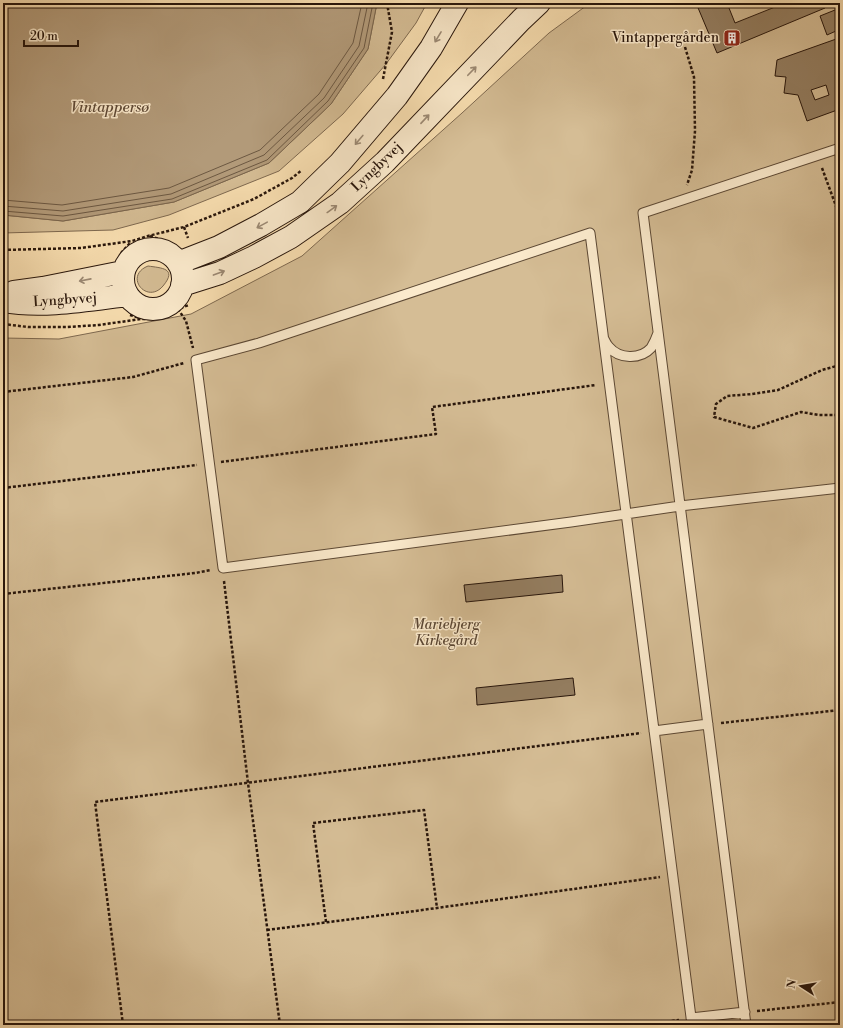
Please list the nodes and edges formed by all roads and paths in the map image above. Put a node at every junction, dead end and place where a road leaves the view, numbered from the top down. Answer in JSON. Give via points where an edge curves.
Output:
{"nodes":[{"id":1,"x":387,"y":3,"type":"edge"},
{"id":2,"x":458,"y":3,"type":"edge"},
{"id":3,"x":540,"y":3,"type":"edge"},
{"id":4,"x":685,"y":47,"type":"dead end"},
{"id":5,"x":382,"y":83,"type":"dead end"},
{"id":6,"x":840,"y":148,"type":"edge"},
{"id":7,"x":818,"y":156,"type":"junction"},
{"id":8,"x":303,"y":169,"type":"dead end"},
{"id":9,"x":682,"y":201,"type":"junction"},
{"id":10,"x":840,"y":217,"type":"edge"},
{"id":11,"x":3,"y":250,"type":"edge"},
{"id":12,"x":178,"y":263,"type":"junction"},
{"id":13,"x":123,"y":272,"type":"junction"},
{"id":14,"x":182,"y":285,"type":"junction"},
{"id":15,"x":3,"y":293,"type":"edge"},
{"id":16,"x":127,"y":295,"type":"junction"},
{"id":17,"x":3,"y":301,"type":"edge"},
{"id":18,"x":657,"y":323,"type":"junction"},
{"id":19,"x":3,"y":324,"type":"edge"},
{"id":20,"x":602,"y":330,"type":"junction"},
{"id":21,"x":196,"y":360,"type":"junction"},
{"id":22,"x":840,"y":365,"type":"edge"},
{"id":23,"x":609,"y":383,"type":"junction"},
{"id":24,"x":3,"y":392,"type":"edge"},
{"id":25,"x":840,"y":414,"type":"edge"},
{"id":26,"x":209,"y":463,"type":"junction"},
{"id":27,"x":3,"y":488,"type":"edge"},
{"id":28,"x":840,"y":488,"type":"edge"},
{"id":29,"x":680,"y":506,"type":"junction"},
{"id":30,"x":626,"y":514,"type":"junction"},
{"id":31,"x":223,"y":568,"type":"junction"},
{"id":32,"x":3,"y":594,"type":"edge"},
{"id":33,"x":840,"y":710,"type":"edge"},
{"id":34,"x":708,"y":724,"type":"junction"},
{"id":35,"x":654,"y":731,"type":"junction"},
{"id":36,"x":248,"y":783,"type":"junction"},
{"id":37,"x":672,"y":875,"type":"junction"},
{"id":38,"x":437,"y":908,"type":"junction"},
{"id":39,"x":326,"y":922,"type":"junction"},
{"id":40,"x":267,"y":930,"type":"junction"},
{"id":41,"x":840,"y":1002,"type":"edge"},
{"id":42,"x":745,"y":1012,"type":"junction"},
{"id":43,"x":691,"y":1022,"type":"edge"},
{"id":44,"x":123,"y":1025,"type":"edge"},
{"id":45,"x":280,"y":1025,"type":"edge"},
{"id":46,"x":642,"y":1025,"type":"edge"},
{"id":47,"x":746,"y":1025,"type":"edge"}],
"edges":[{"from":1,"to":5,"type":"path","via":[[392,32]]},
{"from":2,"to":12,"type":"street","name":"Lyngbyvej","one_way":true,"via":[[431,48],[397,96],[340,163],[300,202],[261,225]]},
{"from":14,"to":3,"type":"street","name":"Lyngbyvej","one_way":true,"via":[[220,273],[254,257],[291,237],[340,203],[385,162]]},
{"from":4,"to":9,"type":"path","via":[[694,77],[695,130],[692,170]]},
{"from":6,"to":7,"type":"lane"},
{"from":7,"to":9,"type":"lane"},
{"from":7,"to":10,"type":"path"},
{"from":8,"to":11,"type":"path","via":[[254,199],[184,227],[132,241],[81,248]]},
{"from":9,"to":18,"type":"lane","via":[[643,213]]},
{"from":12,"to":13,"type":"street","via":[[172,256],[153,249],[134,256]]},
{"from":12,"to":14,"type":"street","via":[[183,278]]},
{"from":13,"to":15,"type":"street","name":"Lyngbyvej","one_way":true,"via":[[44,288]]},
{"from":13,"to":16,"type":"street","via":[[123,284]]},
{"from":14,"to":16,"type":"street","via":[[174,301],[158,309],[140,306]]},
{"from":16,"to":17,"type":"street","name":"Lyngbyvej","via":[[46,304]]},
{"from":18,"to":20,"type":"lane","via":[[658,332],[650,349],[634,357],[616,353],[608,347]]},
{"from":18,"to":29,"type":"lane"},
{"from":19,"to":21,"type":"path","via":[[28,327],[99,325],[150,319],[178,309],[186,321]]},
{"from":20,"to":21,"type":"lane","via":[[590,232],[259,343]]},
{"from":20,"to":23,"type":"lane"},
{"from":21,"to":24,"type":"path","via":[[133,377]]},
{"from":21,"to":26,"type":"lane"},
{"from":22,"to":25,"type":"path","via":[[822,370],[778,390],[727,396],[716,404],[714,417],[753,428],[801,412],[818,415]]},
{"from":23,"to":26,"type":"path","via":[[432,407],[436,434]]},
{"from":23,"to":30,"type":"lane"},
{"from":26,"to":27,"type":"path"},
{"from":26,"to":31,"type":"lane"},
{"from":28,"to":29,"type":"lane"},
{"from":29,"to":30,"type":"lane"},
{"from":29,"to":34,"type":"lane"},
{"from":30,"to":31,"type":"lane"},
{"from":30,"to":35,"type":"lane"},
{"from":31,"to":32,"type":"path"},
{"from":31,"to":36,"type":"path"},
{"from":33,"to":34,"type":"path"},
{"from":34,"to":35,"type":"lane"},
{"from":34,"to":42,"type":"lane"},
{"from":35,"to":36,"type":"path"},
{"from":35,"to":37,"type":"lane"},
{"from":36,"to":40,"type":"path"},
{"from":36,"to":44,"type":"path","via":[[95,802]]},
{"from":37,"to":38,"type":"path"},
{"from":37,"to":43,"type":"lane"},
{"from":38,"to":39,"type":"path"},
{"from":38,"to":39,"type":"path","via":[[424,810],[313,823]]},
{"from":39,"to":40,"type":"path"},
{"from":40,"to":45,"type":"path"},
{"from":41,"to":42,"type":"path"},
{"from":42,"to":43,"type":"lane"},
{"from":42,"to":47,"type":"lane"},
{"from":43,"to":46,"type":"path"}]}
